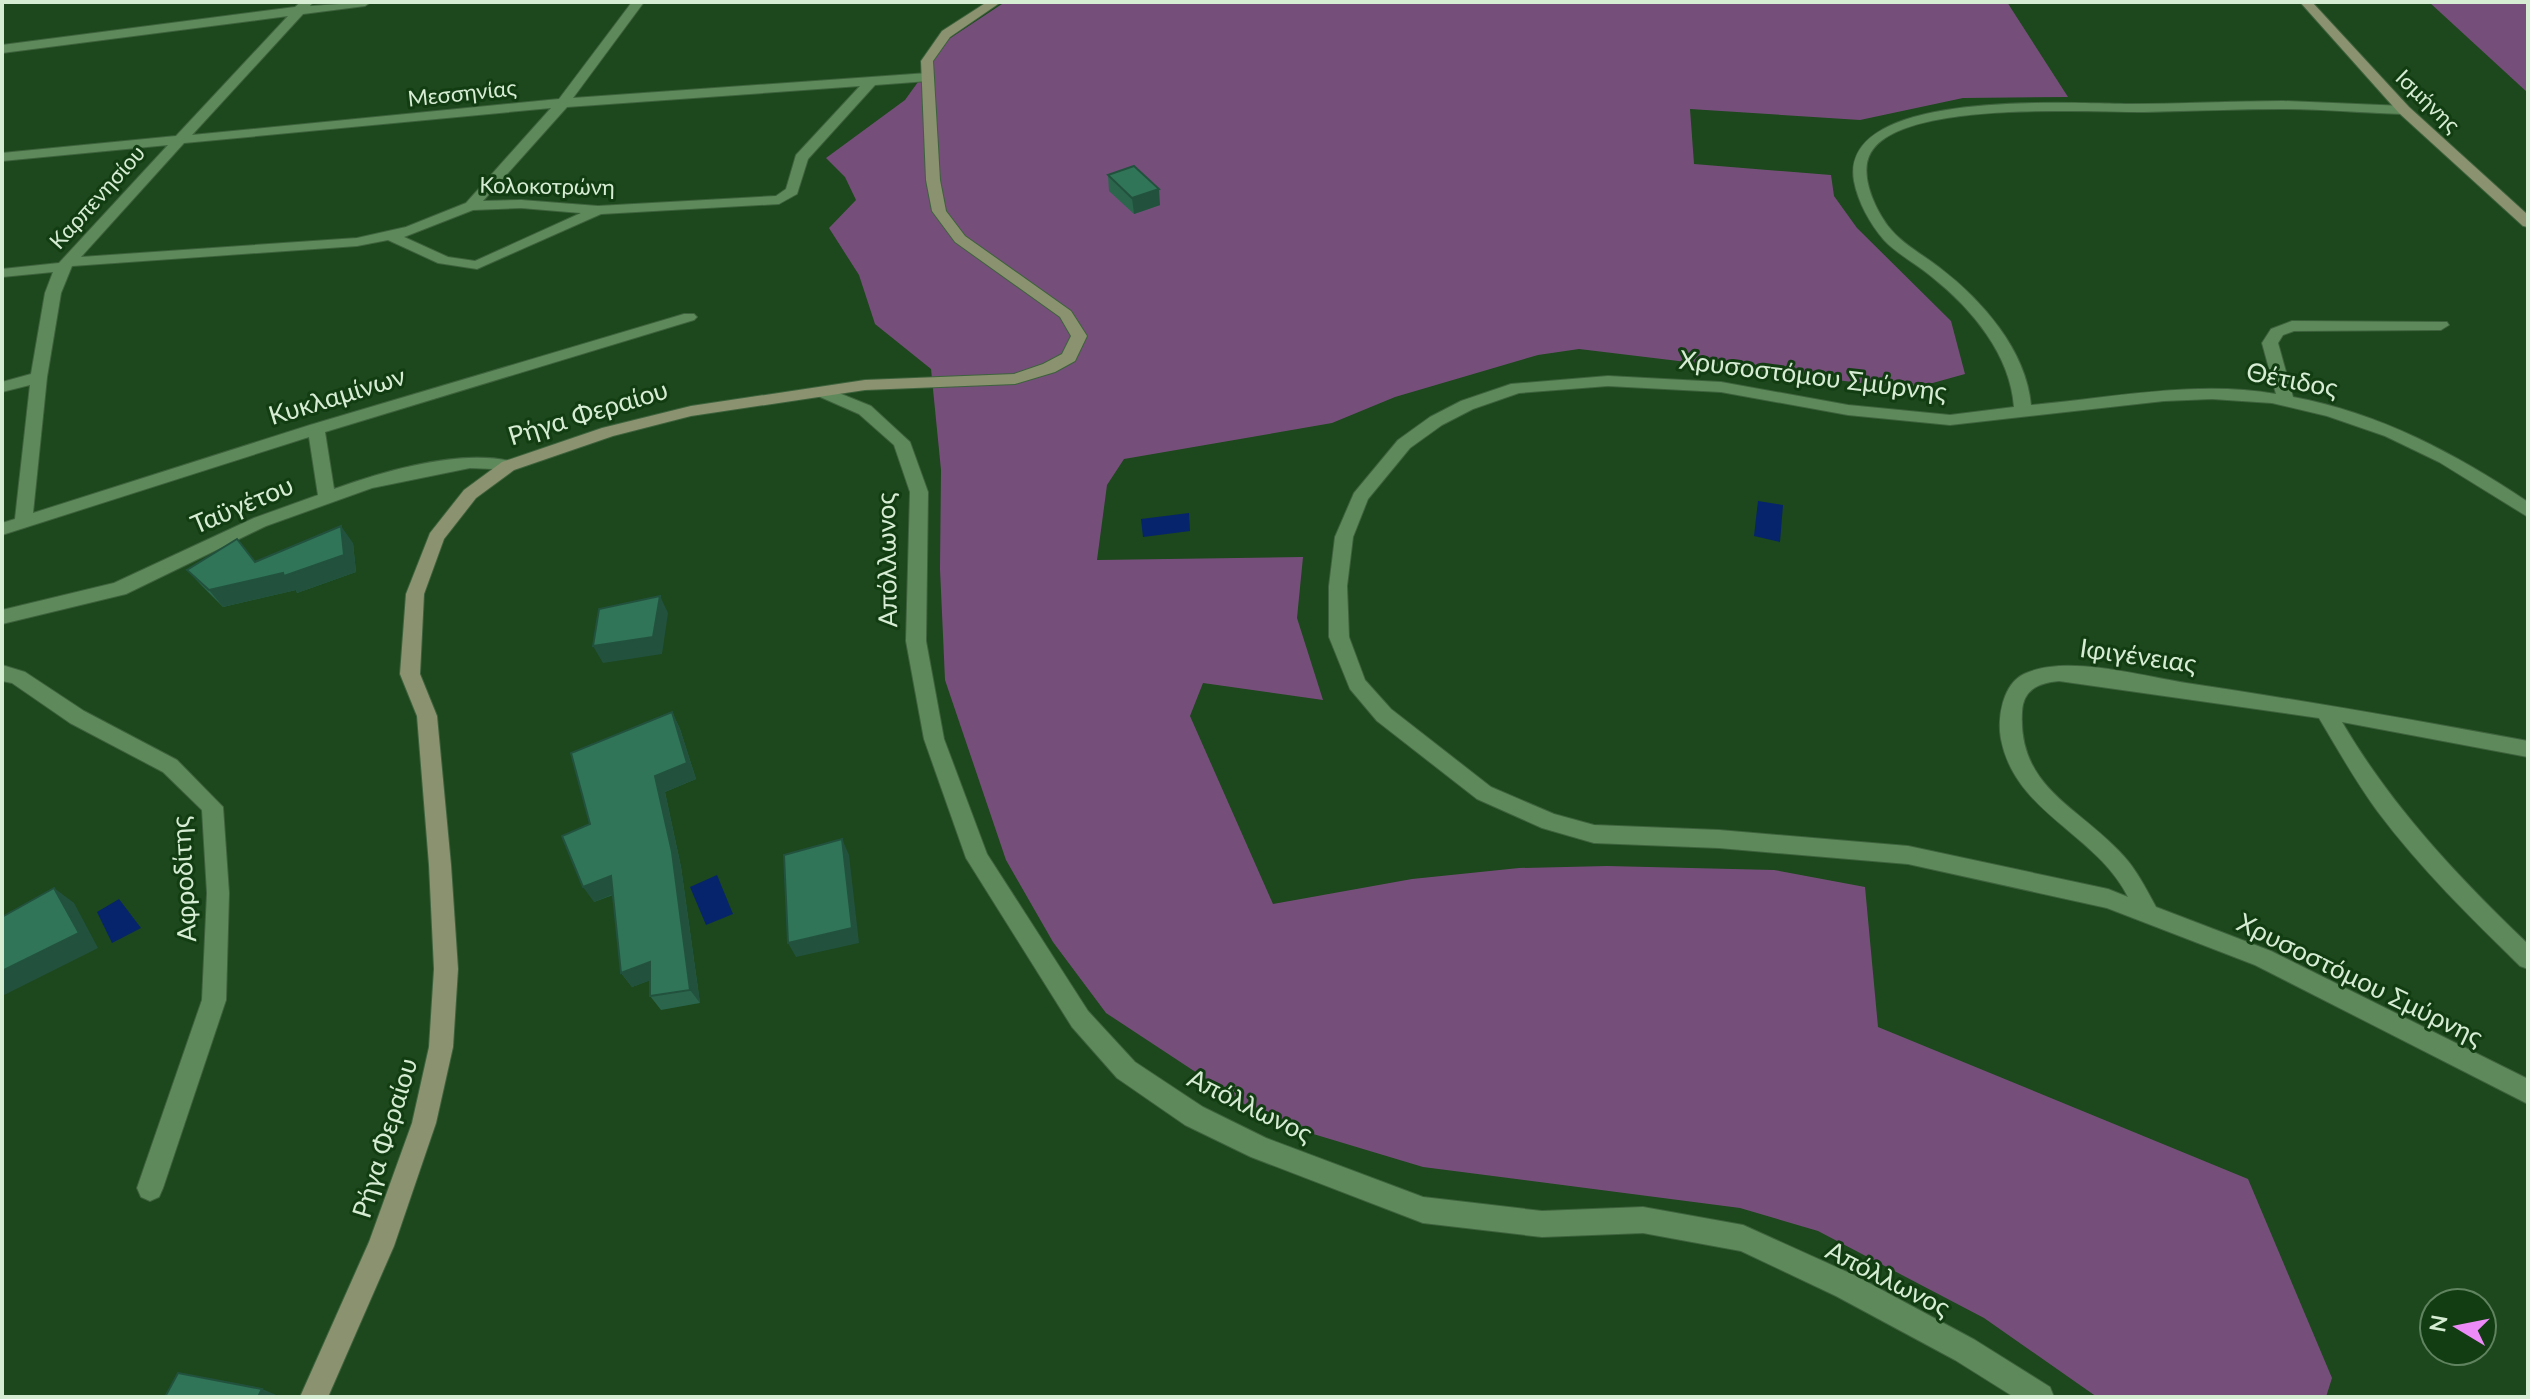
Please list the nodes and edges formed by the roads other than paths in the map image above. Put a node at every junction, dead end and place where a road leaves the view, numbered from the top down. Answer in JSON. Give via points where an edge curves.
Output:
{"nodes":[{"id":1,"x":365,"y":2,"type":"edge"},
{"id":2,"x":638,"y":2,"type":"edge"},
{"id":3,"x":995,"y":2,"type":"edge"},
{"id":4,"x":2306,"y":2,"type":"edge"},
{"id":5,"x":304,"y":5,"type":"edge"},
{"id":6,"x":2,"y":49,"type":"edge"},
{"id":7,"x":928,"y":77,"type":"junction"},
{"id":8,"x":873,"y":79,"type":"junction"},
{"id":9,"x":563,"y":103,"type":"junction"},
{"id":10,"x":2404,"y":110,"type":"junction"},
{"id":11,"x":175,"y":142,"type":"junction"},
{"id":12,"x":2,"y":157,"type":"edge"},
{"id":13,"x":471,"y":206,"type":"junction"},
{"id":14,"x":598,"y":210,"type":"junction"},
{"id":15,"x":2528,"y":223,"type":"edge"},
{"id":16,"x":389,"y":235,"type":"junction"},
{"id":17,"x":65,"y":265,"type":"junction"},
{"id":18,"x":2,"y":273,"type":"edge"},
{"id":19,"x":689,"y":317,"type":"dead end"},
{"id":20,"x":2441,"y":325,"type":"dead end"},
{"id":21,"x":39,"y":377,"type":"junction"},
{"id":22,"x":2,"y":387,"type":"edge"},
{"id":23,"x":824,"y":392,"type":"junction"},
{"id":24,"x":2287,"y":403,"type":"junction"},
{"id":25,"x":2023,"y":411,"type":"junction"},
{"id":26,"x":316,"y":429,"type":"junction"},
{"id":27,"x":508,"y":466,"type":"junction"},
{"id":28,"x":327,"y":499,"type":"junction"},
{"id":29,"x":2528,"y":511,"type":"edge"},
{"id":30,"x":23,"y":523,"type":"junction"},
{"id":31,"x":2,"y":529,"type":"edge"},
{"id":32,"x":2,"y":617,"type":"edge"},
{"id":33,"x":2,"y":673,"type":"edge"},
{"id":34,"x":2325,"y":711,"type":"junction"},
{"id":35,"x":2528,"y":749,"type":"edge"},
{"id":36,"x":2148,"y":914,"type":"junction"},
{"id":37,"x":2528,"y":959,"type":"edge"},
{"id":38,"x":2528,"y":1092,"type":"edge"},
{"id":39,"x":150,"y":1188,"type":"dead end"},
{"id":40,"x":314,"y":1397,"type":"edge"},
{"id":41,"x":2040,"y":1397,"type":"edge"}],
"edges":[{"from":1,"to":5,"type":"street"},
{"from":2,"to":9,"type":"street"},
{"from":3,"to":7,"type":"street","name":"Ρήγα Φεραίου","via":[[939,39],[930,50]]},
{"from":4,"to":10,"type":"street","name":"Ισμήνης"},
{"from":5,"to":6,"type":"street"},
{"from":5,"to":11,"type":"street","name":"Καρπενησίου"},
{"from":7,"to":8,"type":"street","name":"Μεσσηνίας"},
{"from":7,"to":23,"type":"street","name":"Ρήγα Φεραίου","via":[[939,211],[960,239],[1066,314],[1079,336],[1069,357],[1015,379],[907,382]]},
{"from":8,"to":9,"type":"street","name":"Μεσσηνίας"},
{"from":8,"to":14,"type":"street","name":"Κολοκοτρώνη","via":[[801,158],[792,191],[779,200]]},
{"from":9,"to":11,"type":"street","name":"Μεσσηνίας"},
{"from":9,"to":13,"type":"street"},
{"from":10,"to":15,"type":"street","name":"Ισμήνης"},
{"from":10,"to":25,"type":"street","via":[[2286,105],[2010,108],[1942,115],[1889,129],[1870,143],[1861,161],[1860,183],[1872,211],[1899,246],[1937,273],[2004,348],[2020,383]]},
{"from":11,"to":12,"type":"street","name":"Μεσσηνίας"},
{"from":11,"to":17,"type":"street","name":"Καρπενησίου"},
{"from":13,"to":14,"type":"street","name":"Κολοκοτρώνη"},
{"from":13,"to":16,"type":"street","name":"Κολοκοτρώνη"},
{"from":14,"to":16,"type":"street","via":[[477,265],[445,260]]},
{"from":16,"to":17,"type":"street","name":"Κολοκοτρώνη","via":[[357,242]]},
{"from":17,"to":18,"type":"street","name":"Κολοκοτρώνη"},
{"from":17,"to":21,"type":"street","name":"Καρπενησίου","via":[[53,293]]},
{"from":19,"to":26,"type":"street","name":"Κυκλαμίνων"},
{"from":20,"to":24,"type":"street","via":[[2292,326],[2277,332],[2270,343]]},
{"from":21,"to":22,"type":"street"},
{"from":21,"to":30,"type":"street","name":"Καρπενησίου"},
{"from":23,"to":27,"type":"street","name":"Ρήγα Φεραίου","via":[[691,411]]},
{"from":23,"to":41,"type":"street","name":"Απόλλωνος","via":[[865,410],[902,442],[919,492],[916,641],[934,739],[977,858],[1080,1019],[1126,1070],[1194,1116],[1260,1148],[1423,1210],[1542,1224],[1643,1220],[1743,1238],[1846,1286]]},
{"from":24,"to":25,"type":"street","name":"Θέτιδος","via":[[2215,393]]},
{"from":24,"to":29,"type":"street","name":"Θέτιδος","via":[[2394,434],[2447,459]]},
{"from":25,"to":36,"type":"street","name":"Χρυσοστόμου Σμύρνης","via":[[1950,420],[1848,410],[1721,387],[1608,381],[1517,388],[1436,421],[1404,444],[1360,497],[1344,537],[1339,637],[1357,684],[1384,715],[1484,793],[1550,822],[1594,834],[1908,855],[2028,879]]},
{"from":26,"to":28,"type":"street"},
{"from":26,"to":30,"type":"street","name":"Κυκλαμίνων"},
{"from":27,"to":28,"type":"street","name":"Ταϋγέτου","via":[[470,462],[425,470]]},
{"from":27,"to":40,"type":"street","name":"Ρήγα Φεραίου","via":[[470,494],[436,537],[415,594],[410,674],[427,716],[442,894],[446,969],[441,1047],[424,1123],[381,1246]]},
{"from":28,"to":32,"type":"street","name":"Ταϋγέτου","via":[[260,522],[119,589]]},
{"from":30,"to":31,"type":"street","name":"Κυκλαμίνων"},
{"from":33,"to":39,"type":"street","name":"Αφροδίτης","via":[[18,677],[77,717],[170,766],[212,807],[218,893],[214,1000]]},
{"from":34,"to":35,"type":"street","name":"Ιφιγένειας"},
{"from":34,"to":36,"type":"street","name":"Ιφιγένειας","via":[[2069,673],[2038,674],[2019,686],[2010,721],[2017,760],[2034,791],[2128,876]]},
{"from":34,"to":37,"type":"street","via":[[2406,831]]},
{"from":36,"to":38,"type":"street","name":"Χρυσοστόμου Σμύρνης","via":[[2263,958]]}]}
